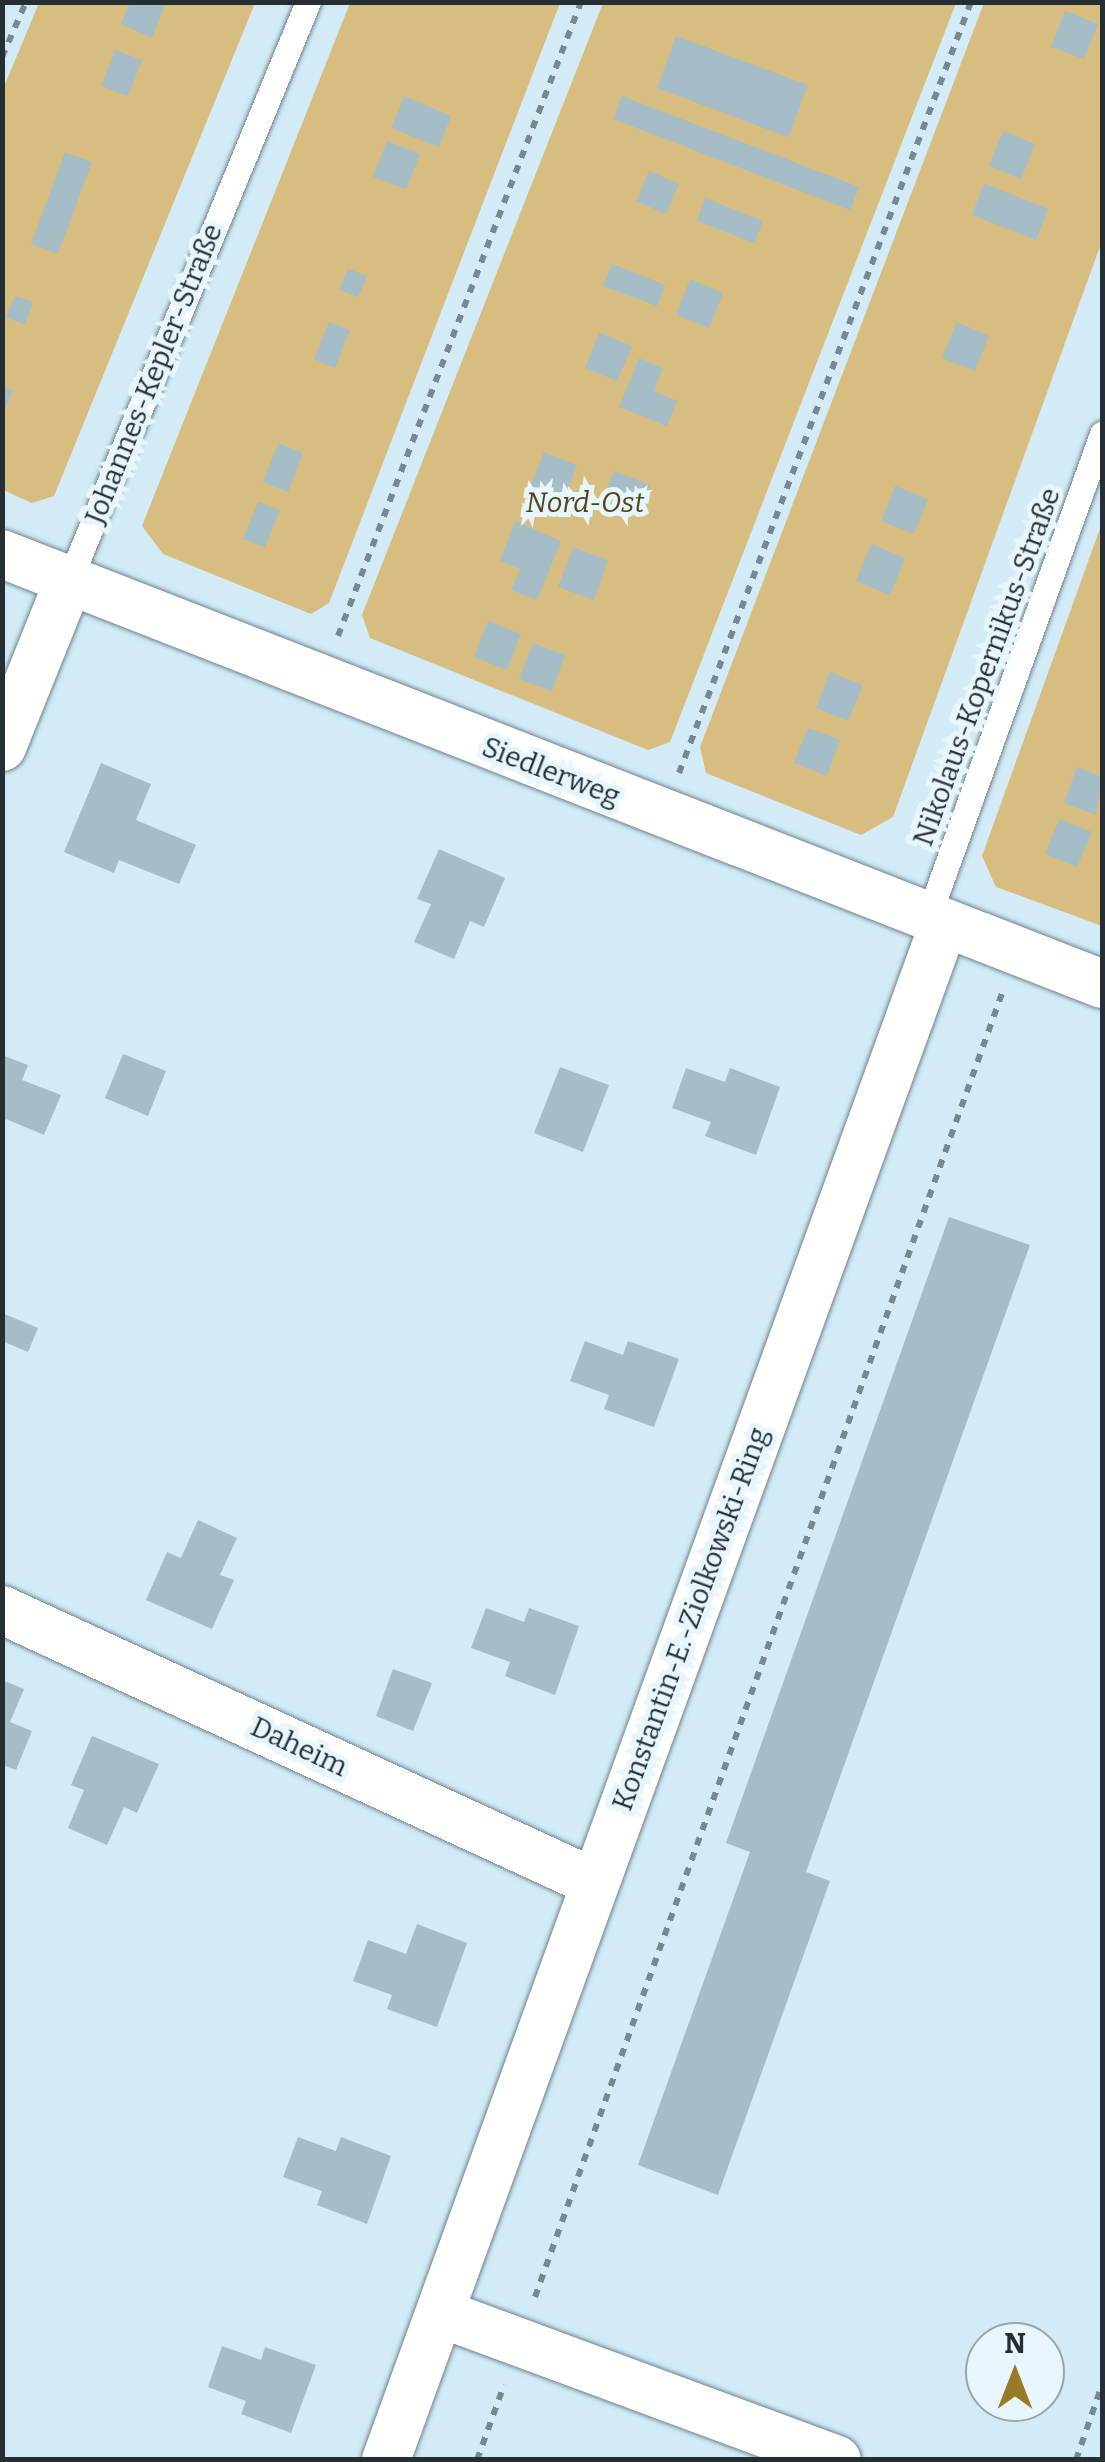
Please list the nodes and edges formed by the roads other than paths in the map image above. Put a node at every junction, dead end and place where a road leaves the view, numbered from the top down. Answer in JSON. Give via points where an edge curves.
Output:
{"nodes":[{"id":1,"x":308,"y":2,"type":"edge"},
{"id":2,"x":1102,"y":434,"type":"edge"},
{"id":3,"x":2,"y":554,"type":"edge"},
{"id":4,"x":68,"y":583,"type":"junction"},
{"id":5,"x":2,"y":747,"type":"edge"},
{"id":6,"x":935,"y":923,"type":"junction"},
{"id":7,"x":1102,"y":984,"type":"edge"},
{"id":8,"x":2,"y":1610,"type":"edge"},
{"id":9,"x":595,"y":1883,"type":"junction"},
{"id":10,"x":440,"y":2312,"type":"junction"},
{"id":11,"x":386,"y":2460,"type":"edge"},
{"id":12,"x":838,"y":2460,"type":"edge"}],
"edges":[{"from":1,"to":4,"type":"lane","name":"Johannes-Kepler-Straße"},
{"from":2,"to":6,"type":"lane","name":"Nikolaus-Kopernikus-Straße"},
{"from":3,"to":4,"type":"street","name":"Siedlerweg"},
{"from":4,"to":5,"type":"street","name":"Johannes-Kepler-Straße"},
{"from":4,"to":6,"type":"street","name":"Siedlerweg"},
{"from":6,"to":7,"type":"street","name":"Siedlerweg"},
{"from":6,"to":9,"type":"street","name":"Konstantin-E.-Ziolkowski-Ring"},
{"from":8,"to":9,"type":"street","name":"Daheim"},
{"from":9,"to":10,"type":"street","name":"Konstantin-E.-Ziolkowski-Ring"},
{"from":10,"to":11,"type":"street","name":"Konstantin-E.-Ziolkowski-Ring"},
{"from":10,"to":12,"type":"street"}]}
